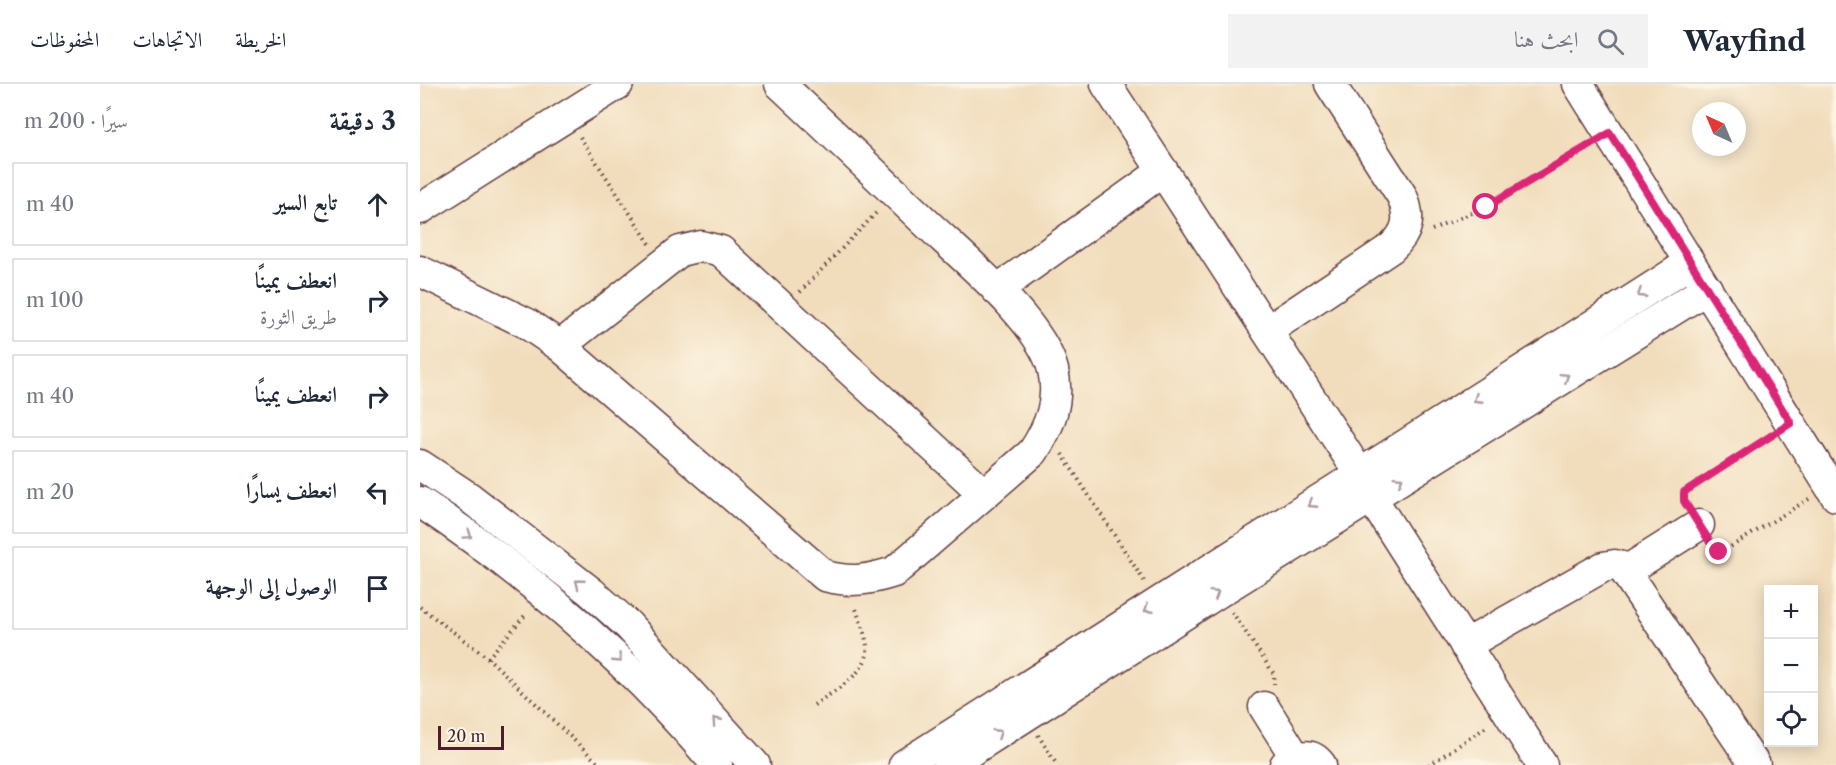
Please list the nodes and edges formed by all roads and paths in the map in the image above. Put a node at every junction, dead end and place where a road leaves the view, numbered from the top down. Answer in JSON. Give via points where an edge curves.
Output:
{"nodes":[{"id":1,"x":618,"y":84,"type":"edge"},
{"id":2,"x":780,"y":84,"type":"edge"},
{"id":3,"x":1106,"y":84,"type":"edge"},
{"id":4,"x":1330,"y":84,"type":"edge"},
{"id":5,"x":1578,"y":84,"type":"edge"},
{"id":6,"x":566,"y":117,"type":"junction"},
{"id":7,"x":1610,"y":133,"type":"junction"},
{"id":8,"x":1163,"y":171,"type":"junction"},
{"id":9,"x":896,"y":194,"type":"junction"},
{"id":10,"x":420,"y":210,"type":"edge"},
{"id":11,"x":1401,"y":239,"type":"junction"},
{"id":12,"x":1690,"y":263,"type":"junction"},
{"id":13,"x":664,"y":264,"type":"junction"},
{"id":14,"x":420,"y":271,"type":"edge"},
{"id":15,"x":1707,"y":289,"type":"junction"},
{"id":16,"x":997,"y":290,"type":"junction"},
{"id":17,"x":785,"y":308,"type":"junction"},
{"id":18,"x":1267,"y":331,"type":"junction"},
{"id":19,"x":560,"y":346,"type":"junction"},
{"id":20,"x":1791,"y":423,"type":"junction"},
{"id":21,"x":1047,"y":431,"type":"junction"},
{"id":22,"x":420,"y":465,"type":"edge"},
{"id":23,"x":1365,"y":486,"type":"junction"},
{"id":24,"x":1833,"y":491,"type":"edge"},
{"id":25,"x":982,"y":493,"type":"junction"},
{"id":26,"x":420,"y":501,"type":"edge"},
{"id":27,"x":1699,"y":525,"type":"junction"},
{"id":28,"x":1626,"y":571,"type":"junction"},
{"id":29,"x":848,"y":582,"type":"junction"},
{"id":30,"x":1218,"y":592,"type":"junction"},
{"id":31,"x":544,"y":594,"type":"junction"},
{"id":32,"x":1158,"y":603,"type":"junction"},
{"id":33,"x":420,"y":606,"type":"edge"},
{"id":34,"x":1465,"y":645,"type":"junction"},
{"id":35,"x":488,"y":658,"type":"junction"},
{"id":36,"x":814,"y":705,"type":"dead end"},
{"id":37,"x":1264,"y":707,"type":"joint"},
{"id":38,"x":1509,"y":712,"type":"junction"},
{"id":39,"x":1025,"y":716,"type":"junction"},
{"id":40,"x":1301,"y":763,"type":"edge"},
{"id":41,"x":600,"y":765,"type":"edge"},
{"id":42,"x":717,"y":765,"type":"edge"},
{"id":43,"x":754,"y":765,"type":"edge"},
{"id":44,"x":904,"y":765,"type":"edge"},
{"id":45,"x":949,"y":765,"type":"edge"},
{"id":46,"x":1058,"y":765,"type":"edge"},
{"id":47,"x":1429,"y":765,"type":"edge"},
{"id":48,"x":1542,"y":765,"type":"edge"},
{"id":49,"x":1755,"y":765,"type":"edge"}],
"edges":[{"from":1,"to":6,"type":"street"},
{"from":2,"to":9,"type":"street"},
{"from":3,"to":8,"type":"street"},
{"from":4,"to":11,"type":"street","via":[[1408,210]]},
{"from":5,"to":7,"type":"street"},
{"from":6,"to":10,"type":"street"},
{"from":6,"to":13,"type":"path"},
{"from":7,"to":11,"type":"path","via":[[1486,207],[1444,227]]},
{"from":7,"to":12,"type":"street"},
{"from":8,"to":16,"type":"street"},
{"from":8,"to":18,"type":"street"},
{"from":9,"to":16,"type":"street"},
{"from":9,"to":17,"type":"path"},
{"from":11,"to":18,"type":"street"},
{"from":12,"to":15,"type":"street"},
{"from":12,"to":23,"type":"street","one_way":true},
{"from":13,"to":17,"type":"street","via":[[680,251],[701,246],[721,251]]},
{"from":13,"to":19,"type":"street"},
{"from":14,"to":19,"type":"street","via":[[526,323]]},
{"from":15,"to":20,"type":"street"},
{"from":23,"to":15,"type":"street","one_way":true},
{"from":16,"to":21,"type":"street","via":[[1046,350],[1056,390]]},
{"from":17,"to":25,"type":"street"},
{"from":18,"to":23,"type":"street"},
{"from":19,"to":29,"type":"street","via":[[807,562],[825,576]]},
{"from":20,"to":24,"type":"street"},
{"from":20,"to":27,"type":"path","via":[[1684,492],[1684,501]]},
{"from":21,"to":25,"type":"street","via":[[1033,452]]},
{"from":21,"to":32,"type":"path"},
{"from":43,"to":22,"type":"street","one_way":true,"via":[[628,625],[497,519]]},
{"from":23,"to":30,"type":"street"},
{"from":23,"to":32,"type":"street","one_way":true},
{"from":23,"to":34,"type":"street"},
{"from":24,"to":27,"type":"path","via":[[1722,552],[1715,550]]},
{"from":25,"to":29,"type":"street","via":[[894,572]]},
{"from":26,"to":31,"type":"street","one_way":true},
{"from":27,"to":28,"type":"street"},
{"from":28,"to":34,"type":"street","via":[[1616,565],[1604,567]]},
{"from":28,"to":49,"type":"street"},
{"from":29,"to":36,"type":"path","via":[[867,649],[864,663]]},
{"from":30,"to":37,"type":"path","via":[[1274,674]]},
{"from":39,"to":30,"type":"street","one_way":true},
{"from":31,"to":35,"type":"path"},
{"from":31,"to":42,"type":"street","one_way":true,"via":[[640,680]]},
{"from":32,"to":44,"type":"street","one_way":true},
{"from":33,"to":35,"type":"path"},
{"from":34,"to":38,"type":"street"},
{"from":35,"to":41,"type":"path"},
{"from":37,"to":40,"type":"street"},
{"from":38,"to":47,"type":"path"},
{"from":38,"to":48,"type":"street"},
{"from":45,"to":39,"type":"street","one_way":true},
{"from":39,"to":46,"type":"path"}]}
